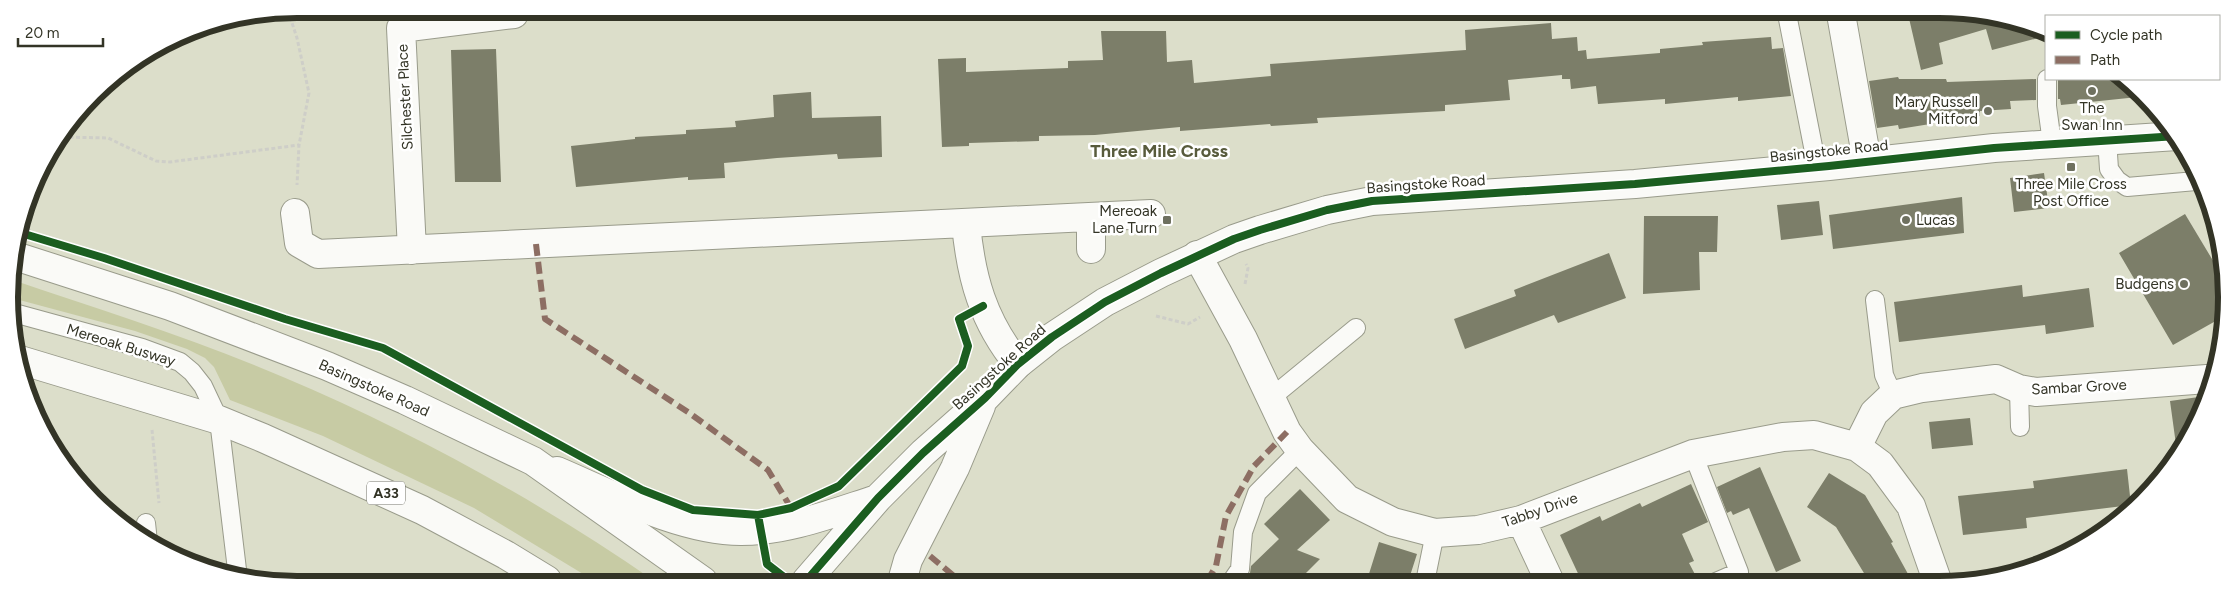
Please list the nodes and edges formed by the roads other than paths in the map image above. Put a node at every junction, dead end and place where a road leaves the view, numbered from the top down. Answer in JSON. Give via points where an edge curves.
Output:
{"nodes":[{"id":1,"x":482,"y":18,"type":"edge"},
{"id":2,"x":1787,"y":18,"type":"edge"},
{"id":3,"x":1842,"y":18,"type":"edge"},
{"id":4,"x":2047,"y":80,"type":"edge"},
{"id":5,"x":2166,"y":137,"type":"edge"},
{"id":6,"x":2107,"y":140,"type":"junction"},
{"id":7,"x":2052,"y":143,"type":"junction"},
{"id":8,"x":1866,"y":161,"type":"junction"},
{"id":9,"x":1817,"y":167,"type":"junction"},
{"id":10,"x":2192,"y":181,"type":"edge"},
{"id":11,"x":295,"y":213,"type":"road end"},
{"id":12,"x":1151,"y":214,"type":"dead end"},
{"id":13,"x":1091,"y":217,"type":"junction"},
{"id":14,"x":966,"y":224,"type":"junction"},
{"id":15,"x":1091,"y":249,"type":"dead end"},
{"id":16,"x":412,"y":250,"type":"junction"},
{"id":17,"x":1197,"y":255,"type":"junction"},
{"id":18,"x":21,"y":258,"type":"edge"},
{"id":19,"x":1875,"y":300,"type":"dead end"},
{"id":20,"x":18,"y":314,"type":"edge"},
{"id":21,"x":1356,"y":328,"type":"dead end"},
{"id":22,"x":25,"y":362,"type":"edge"},
{"id":23,"x":1018,"y":364,"type":"junction"},
{"id":24,"x":2205,"y":379,"type":"edge"},
{"id":25,"x":2019,"y":389,"type":"junction"},
{"id":26,"x":1893,"y":394,"type":"junction"},
{"id":27,"x":1272,"y":397,"type":"junction"},
{"id":28,"x":985,"y":398,"type":"junction"},
{"id":29,"x":219,"y":420,"type":"junction"},
{"id":30,"x":2020,"y":427,"type":"dead end"},
{"id":31,"x":1857,"y":447,"type":"junction"},
{"id":32,"x":1300,"y":450,"type":"junction"},
{"id":33,"x":1693,"y":454,"type":"junction"},
{"id":34,"x":533,"y":461,"type":"junction"},
{"id":35,"x":878,"y":498,"type":"junction"},
{"id":36,"x":1521,"y":520,"type":"junction"},
{"id":37,"x":146,"y":523,"type":"dead end"},
{"id":38,"x":147,"y":532,"type":"edge"},
{"id":39,"x":1435,"y":533,"type":"junction"},
{"id":40,"x":237,"y":570,"type":"edge"},
{"id":41,"x":540,"y":576,"type":"edge"},
{"id":42,"x":696,"y":576,"type":"edge"},
{"id":43,"x":810,"y":576,"type":"edge"},
{"id":44,"x":903,"y":576,"type":"edge"},
{"id":45,"x":1235,"y":576,"type":"edge"},
{"id":46,"x":1426,"y":576,"type":"edge"},
{"id":47,"x":1547,"y":576,"type":"edge"},
{"id":48,"x":1730,"y":576,"type":"edge"},
{"id":49,"x":1936,"y":576,"type":"edge"}],
"edges":[{"from":1,"to":16,"type":"main road","name":"Silchester Place","via":[[401,28]]},
{"from":2,"to":9,"type":"lane"},
{"from":3,"to":8,"type":"main road"},
{"from":4,"to":7,"type":"lane","via":[[2046,106]]},
{"from":5,"to":6,"type":"main road","name":"Basingstoke Road"},
{"from":6,"to":7,"type":"main road","name":"Basingstoke Road"},
{"from":6,"to":10,"type":"lane","via":[[2109,169],[2117,180],[2127,186]]},
{"from":7,"to":8,"type":"main road","name":"Basingstoke Road"},
{"from":8,"to":9,"type":"main road","name":"Basingstoke Road"},
{"from":9,"to":17,"type":"main road","name":"Basingstoke Road","via":[[1635,184],[1372,201],[1327,210],[1234,239]]},
{"from":11,"to":16,"type":"main road","via":[[300,243],[318,254]]},
{"from":12,"to":13,"type":"main road"},
{"from":13,"to":14,"type":"main road"},
{"from":13,"to":15,"type":"main road"},
{"from":14,"to":16,"type":"main road"},
{"from":14,"to":23,"type":"main road","name":"Basingstoke Road","via":[[969,254],[983,306],[1001,343]]},
{"from":17,"to":23,"type":"main road","name":"Basingstoke Road","via":[[1068,325]]},
{"from":17,"to":27,"type":"main road","name":"Tabby Drive"},
{"from":18,"to":34,"type":"main road","name":"Basingstoke Road","via":[[170,306],[327,366]]},
{"from":19,"to":26,"type":"lane","via":[[1884,375]]},
{"from":20,"to":29,"type":"lane","name":"Mereoak Busway","via":[[142,348],[180,362],[203,386]]},
{"from":21,"to":27,"type":"lane"},
{"from":22,"to":29,"type":"main road","number":"A33"},
{"from":23,"to":28,"type":"main road","name":"Basingstoke Road"},
{"from":24,"to":25,"type":"main road","name":"Sambar Grove","via":[[2036,392]]},
{"from":25,"to":26,"type":"main road","name":"Sambar Grove","via":[[1996,379]]},
{"from":25,"to":30,"type":"lane"},
{"from":26,"to":31,"type":"main road","via":[[1874,413]]},
{"from":27,"to":32,"type":"main road","name":"Tabby Drive","via":[[1287,432]]},
{"from":28,"to":35,"type":"main road","name":"Basingstoke Road"},
{"from":28,"to":44,"type":"main road","via":[[955,468],[908,560]]},
{"from":29,"to":40,"type":"lane","name":"Mereoak Busway"},
{"from":29,"to":41,"type":"main road","number":"A33","via":[[422,510]]},
{"from":31,"to":33,"type":"main road","name":"Tabby Drive","via":[[1814,435],[1783,437]]},
{"from":31,"to":49,"type":"main road","name":"Tabby Drive","via":[[1880,464],[1911,506]]},
{"from":32,"to":39,"type":"main road","name":"Tabby Drive","via":[[1347,499],[1393,522]]},
{"from":32,"to":45,"type":"lane","via":[[1257,493],[1243,532],[1240,569]]},
{"from":33,"to":36,"type":"main road","name":"Tabby Drive"},
{"from":33,"to":48,"type":"lane","via":[[1739,572]]},
{"from":34,"to":35,"type":"main road","via":[[664,516],[714,529],[760,530],[805,522]]},
{"from":34,"to":42,"type":"main road","name":"Basingstoke Road"},
{"from":35,"to":43,"type":"main road","name":"Basingstoke Road"},
{"from":36,"to":39,"type":"main road","name":"Tabby Drive","via":[[1478,530]]},
{"from":36,"to":47,"type":"main road"},
{"from":37,"to":38,"type":"lane"},
{"from":39,"to":46,"type":"lane"}]}
